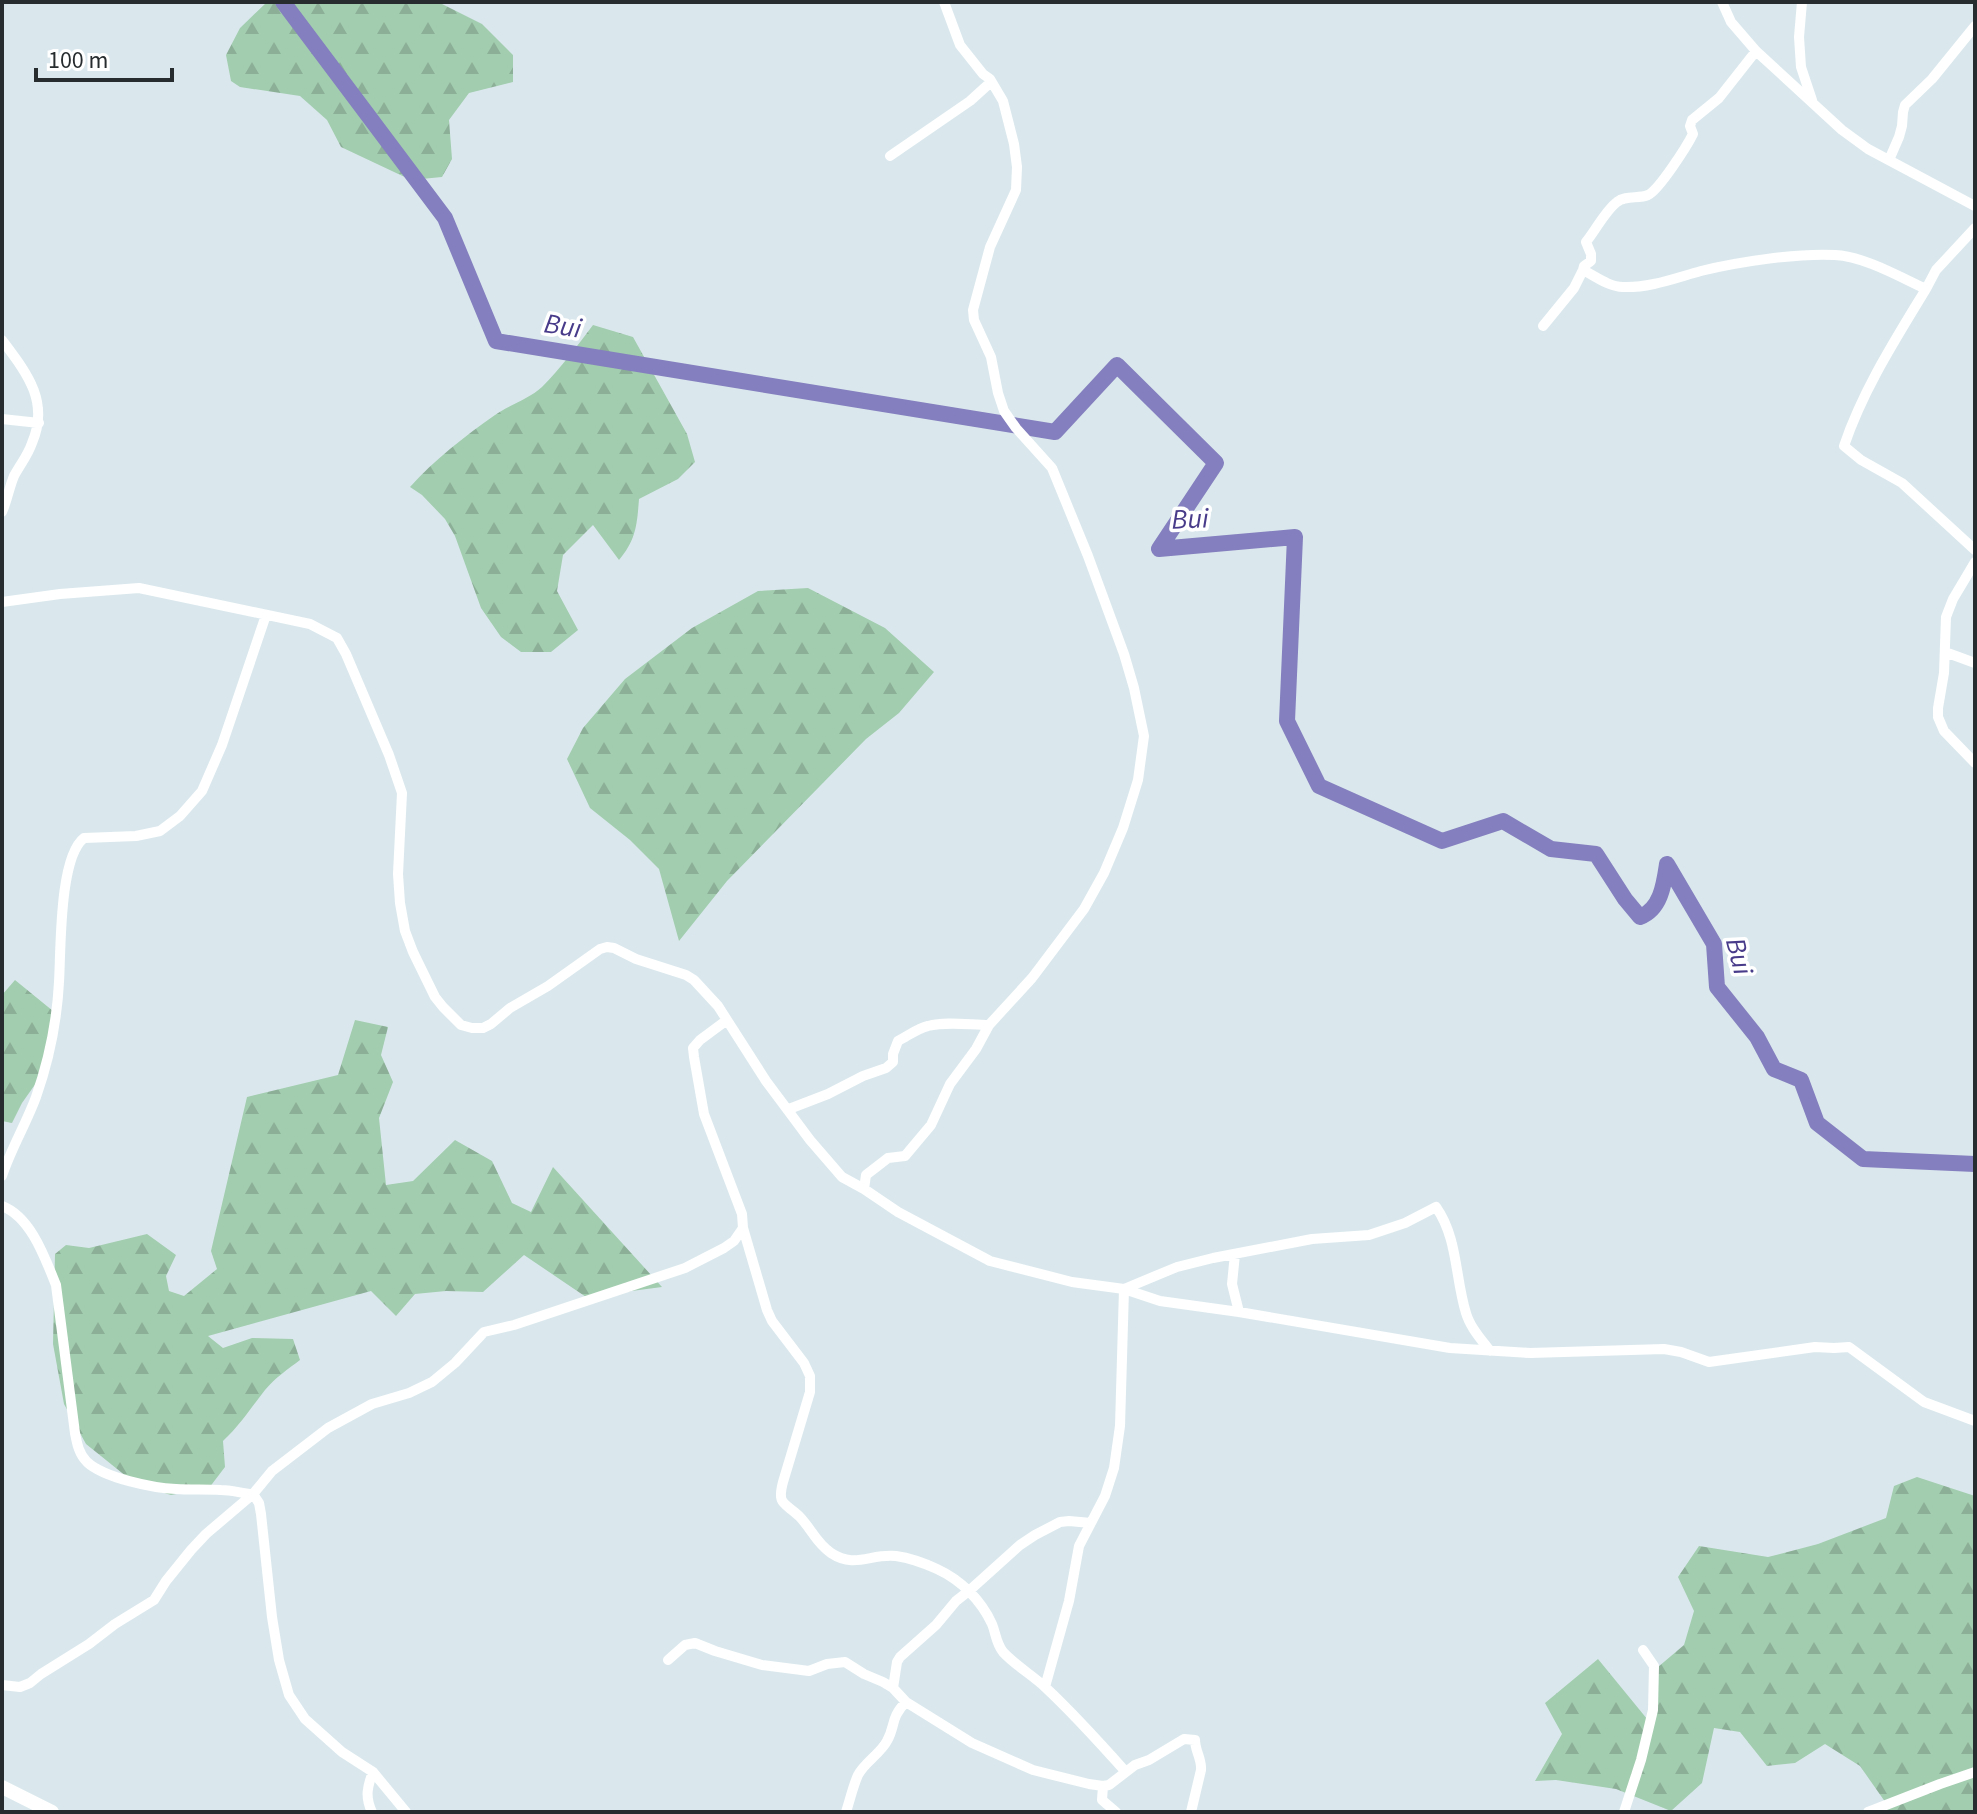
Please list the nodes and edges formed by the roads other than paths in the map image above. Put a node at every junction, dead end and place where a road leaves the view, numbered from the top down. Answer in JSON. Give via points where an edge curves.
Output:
{"nodes":[{"id":1,"x":944,"y":2,"type":"edge"},
{"id":2,"x":1722,"y":2,"type":"edge"},
{"id":3,"x":1802,"y":2,"type":"edge"},
{"id":4,"x":1975,"y":26,"type":"edge"},
{"id":5,"x":1756,"y":51,"type":"junction"},
{"id":6,"x":991,"y":82,"type":"junction"},
{"id":7,"x":1824,"y":113,"type":"junction"},
{"id":8,"x":890,"y":156,"type":"dead end"},
{"id":9,"x":1889,"y":160,"type":"junction"},
{"id":10,"x":1975,"y":206,"type":"edge"},
{"id":11,"x":1975,"y":228,"type":"edge"},
{"id":12,"x":1583,"y":270,"type":"junction"},
{"id":13,"x":1926,"y":289,"type":"junction"},
{"id":14,"x":1543,"y":326,"type":"dead end"},
{"id":15,"x":2,"y":340,"type":"edge"},
{"id":16,"x":2,"y":419,"type":"edge"},
{"id":17,"x":39,"y":423,"type":"junction"},
{"id":18,"x":2,"y":512,"type":"edge"},
{"id":19,"x":1975,"y":550,"type":"edge"},
{"id":20,"x":1975,"y":562,"type":"edge"},
{"id":21,"x":2,"y":602,"type":"edge"},
{"id":22,"x":266,"y":615,"type":"junction"},
{"id":23,"x":1945,"y":652,"type":"junction"},
{"id":24,"x":1975,"y":663,"type":"edge"},
{"id":25,"x":1975,"y":763,"type":"edge"},
{"id":26,"x":727,"y":1020,"type":"junction"},
{"id":27,"x":989,"y":1025,"type":"junction"},
{"id":28,"x":789,"y":1109,"type":"junction"},
{"id":29,"x":2,"y":1176,"type":"edge"},
{"id":30,"x":864,"y":1189,"type":"junction"},
{"id":31,"x":2,"y":1206,"type":"edge"},
{"id":32,"x":743,"y":1228,"type":"junction"},
{"id":33,"x":1235,"y":1254,"type":"junction"},
{"id":34,"x":1124,"y":1289,"type":"junction"},
{"id":35,"x":1239,"y":1312,"type":"junction"},
{"id":36,"x":1490,"y":1351,"type":"junction"},
{"id":37,"x":1975,"y":1421,"type":"edge"},
{"id":38,"x":253,"y":1494,"type":"junction"},
{"id":39,"x":1091,"y":1523,"type":"junction"},
{"id":40,"x":970,"y":1590,"type":"junction"},
{"id":41,"x":1643,"y":1650,"type":"dead end"},
{"id":42,"x":668,"y":1660,"type":"dead end"},
{"id":43,"x":2,"y":1685,"type":"edge"},
{"id":44,"x":1045,"y":1687,"type":"junction"},
{"id":45,"x":893,"y":1688,"type":"junction"},
{"id":46,"x":906,"y":1702,"type":"junction"},
{"id":47,"x":1125,"y":1771,"type":"junction"},
{"id":48,"x":373,"y":1772,"type":"junction"},
{"id":49,"x":1975,"y":1772,"type":"edge"},
{"id":50,"x":1103,"y":1786,"type":"junction"},
{"id":51,"x":2,"y":1787,"type":"edge"},
{"id":52,"x":52,"y":1812,"type":"edge"},
{"id":53,"x":372,"y":1812,"type":"edge"},
{"id":54,"x":406,"y":1812,"type":"edge"},
{"id":55,"x":846,"y":1812,"type":"edge"},
{"id":56,"x":1116,"y":1812,"type":"edge"},
{"id":57,"x":1191,"y":1812,"type":"edge"},
{"id":58,"x":1624,"y":1812,"type":"edge"},
{"id":59,"x":1868,"y":1812,"type":"edge"}],
"edges":[{"from":1,"to":6,"type":"street","via":[[960,45]]},
{"from":2,"to":5,"type":"street","via":[[1731,22]]},
{"from":3,"to":7,"type":"street","via":[[1801,67],[1813,103]]},
{"from":4,"to":9,"type":"street","via":[[1905,105]]},
{"from":5,"to":7,"type":"street"},
{"from":5,"to":12,"type":"street","via":[[1719,98],[1692,120],[1693,134],[1658,187],[1614,204],[1586,242],[1591,261]]},
{"from":6,"to":8,"type":"street"},
{"from":6,"to":27,"type":"street","via":[[1009,122],[1016,190],[990,247],[974,320],[991,357],[1004,411],[1052,468],[1065,497],[1124,654],[1144,736],[1138,780],[1104,873],[1032,978]]},
{"from":7,"to":9,"type":"street"},
{"from":9,"to":10,"type":"street"},
{"from":11,"to":13,"type":"street","via":[[1936,270]]},
{"from":12,"to":13,"type":"street","via":[[1622,287],[1776,258],[1833,254]]},
{"from":12,"to":14,"type":"street"},
{"from":13,"to":19,"type":"street","via":[[1855,413],[1844,446],[1902,483]]},
{"from":15,"to":17,"type":"street","via":[[33,387]]},
{"from":16,"to":17,"type":"street"},
{"from":17,"to":18,"type":"street"},
{"from":20,"to":23,"type":"street","via":[[1946,617]]},
{"from":21,"to":22,"type":"street","via":[[139,588]]},
{"from":22,"to":26,"type":"street","via":[[310,624],[337,638],[346,654],[402,793],[398,874],[405,931],[435,997],[451,1017],[461,1025],[483,1028],[607,947],[690,977]]},
{"from":22,"to":29,"type":"street","via":[[202,791],[160,831],[84,838],[78,844],[63,899],[50,1048]]},
{"from":23,"to":24,"type":"street"},
{"from":23,"to":25,"type":"street","via":[[1940,726]]},
{"from":26,"to":28,"type":"street"},
{"from":26,"to":32,"type":"street","via":[[693,1048],[704,1114]]},
{"from":27,"to":28,"type":"street","via":[[929,1025],[898,1041],[886,1068]]},
{"from":27,"to":30,"type":"street","via":[[950,1084],[931,1125],[905,1156],[888,1158],[866,1175]]},
{"from":28,"to":30,"type":"street","via":[[842,1177]]},
{"from":30,"to":34,"type":"street","via":[[990,1261]]},
{"from":31,"to":38,"type":"street","via":[[28,1227],[56,1285],[75,1433],[86,1461],[110,1476],[154,1486]]},
{"from":32,"to":38,"type":"street","via":[[734,1241],[685,1268],[484,1332],[432,1382],[372,1404],[328,1428],[272,1471]]},
{"from":32,"to":40,"type":"street","via":[[767,1310],[810,1376],[781,1501],[839,1557],[916,1561]]},
{"from":33,"to":34,"type":"street","via":[[1177,1267]]},
{"from":33,"to":35,"type":"street","via":[[1232,1284]]},
{"from":33,"to":36,"type":"street","via":[[1312,1239],[1369,1235],[1436,1207],[1456,1259],[1467,1318]]},
{"from":34,"to":35,"type":"street","via":[[1160,1301]]},
{"from":34,"to":39,"type":"street","via":[[1120,1426],[1110,1485]]},
{"from":35,"to":36,"type":"street"},
{"from":36,"to":37,"type":"street","via":[[1664,1349],[1709,1362],[1849,1347],[1924,1402]]},
{"from":38,"to":43,"type":"street","via":[[191,1550],[154,1600],[30,1683]]},
{"from":38,"to":48,"type":"street","via":[[261,1514],[276,1645],[289,1695],[322,1736]]},
{"from":39,"to":40,"type":"street","via":[[1060,1522],[1035,1535]]},
{"from":39,"to":44,"type":"street","via":[[1079,1546]]},
{"from":40,"to":44,"type":"street","via":[[1001,1649]]},
{"from":40,"to":45,"type":"street","via":[[900,1657]]},
{"from":41,"to":58,"type":"street","via":[[1654,1666],[1653,1710]]},
{"from":42,"to":45,"type":"street","via":[[695,1643],[762,1665],[809,1671],[845,1662]]},
{"from":44,"to":47,"type":"street"},
{"from":45,"to":46,"type":"street"},
{"from":46,"to":50,"type":"street","via":[[962,1738],[1023,1766]]},
{"from":46,"to":55,"type":"street","via":[[881,1751],[859,1773]]},
{"from":47,"to":50,"type":"street"},
{"from":47,"to":57,"type":"street","via":[[1184,1739],[1195,1740],[1202,1763]]},
{"from":48,"to":53,"type":"street","via":[[366,1791]]},
{"from":48,"to":54,"type":"street"},
{"from":49,"to":59,"type":"street"},
{"from":50,"to":56,"type":"street","via":[[1102,1800]]},
{"from":51,"to":52,"type":"street"}]}
